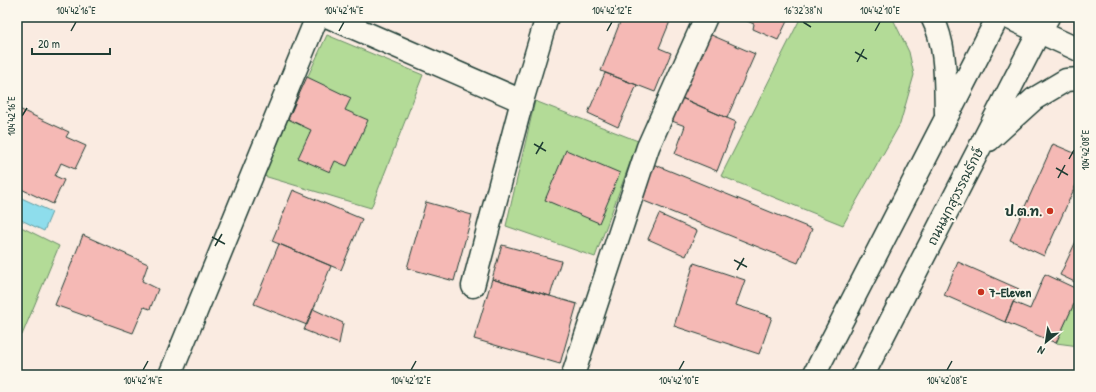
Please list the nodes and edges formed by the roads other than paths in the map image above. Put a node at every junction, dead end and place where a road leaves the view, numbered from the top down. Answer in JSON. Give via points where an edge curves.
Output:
{"nodes":[{"id":1,"x":317,"y":17,"type":"edge"},
{"id":2,"x":329,"y":17,"type":"edge"},
{"id":3,"x":547,"y":17,"type":"edge"},
{"id":4,"x":706,"y":17,"type":"edge"},
{"id":5,"x":932,"y":17,"type":"edge"},
{"id":6,"x":998,"y":17,"type":"edge"},
{"id":7,"x":1007,"y":17,"type":"edge"},
{"id":8,"x":1044,"y":24,"type":"edge"},
{"id":9,"x":1079,"y":50,"type":"edge"},
{"id":10,"x":1079,"y":79,"type":"edge"},
{"id":11,"x":522,"y":100,"type":"junction"},
{"id":12,"x":946,"y":117,"type":"junction"},
{"id":13,"x":979,"y":149,"type":"junction"},
{"id":14,"x":473,"y":286,"type":"dead end"},
{"id":15,"x":170,"y":375,"type":"edge"},
{"id":16,"x":573,"y":375,"type":"edge"},
{"id":17,"x":814,"y":375,"type":"edge"},
{"id":18,"x":863,"y":375,"type":"edge"}],
"edges":[{"from":1,"to":15,"type":"street"},
{"from":2,"to":11,"type":"street"},
{"from":3,"to":11,"type":"street"},
{"from":4,"to":16,"type":"street","via":[[648,147]]},
{"from":5,"to":12,"type":"street","via":[[937,27],[945,66]]},
{"from":6,"to":12,"type":"street"},
{"from":7,"to":8,"type":"street"},
{"from":8,"to":9,"type":"street"},
{"from":8,"to":13,"type":"street","name":"ถนนมุกสุวรรณรักษ์"},
{"from":10,"to":13,"type":"street","via":[[1066,80],[1034,99]]},
{"from":11,"to":14,"type":"street"},
{"from":12,"to":17,"type":"street"},
{"from":13,"to":18,"type":"street","name":"ถนนมุกสุวรรณรักษ์"}]}
